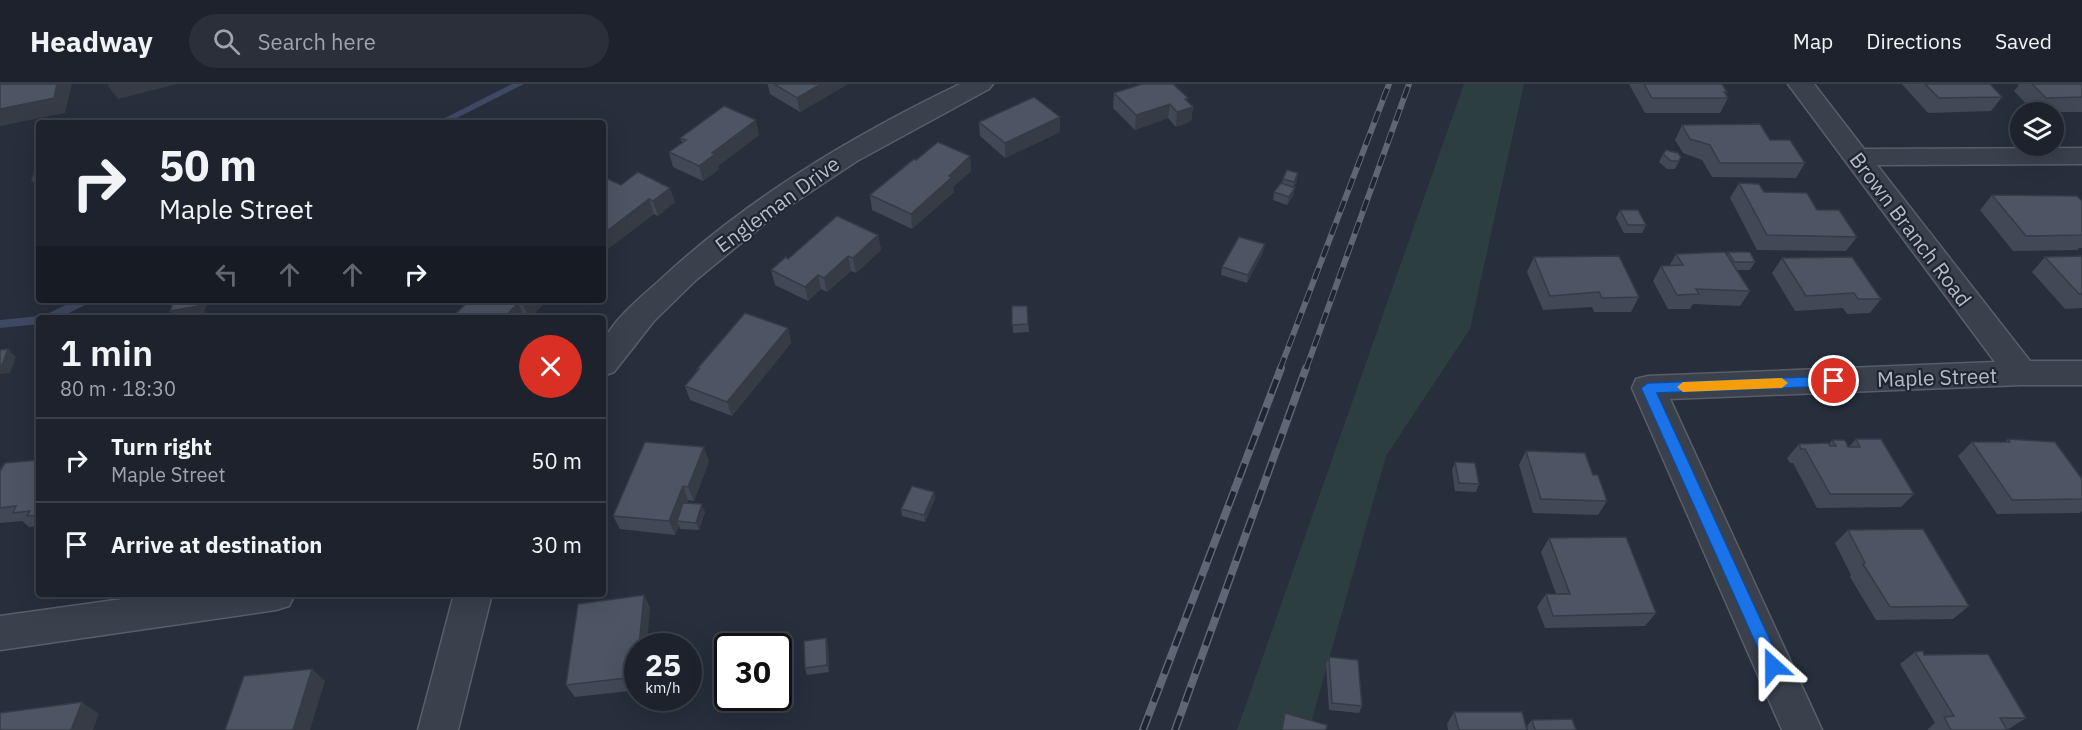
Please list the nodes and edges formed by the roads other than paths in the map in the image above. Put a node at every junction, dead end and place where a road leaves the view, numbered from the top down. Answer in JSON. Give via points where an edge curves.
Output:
{"nodes":[{"id":1,"x":980,"y":84,"type":"edge"},
{"id":2,"x":1802,"y":84,"type":"edge"},
{"id":3,"x":2082,"y":156,"type":"edge"},
{"id":4,"x":1857,"y":157,"type":"junction"},
{"id":5,"x":606,"y":359,"type":"edge"},
{"id":6,"x":2021,"y":373,"type":"junction"},
{"id":7,"x":2082,"y":373,"type":"edge"},
{"id":8,"x":255,"y":597,"type":"edge"},
{"id":9,"x":472,"y":597,"type":"edge"},
{"id":10,"x":0,"y":633,"type":"edge"},
{"id":11,"x":438,"y":730,"type":"edge"},
{"id":12,"x":1802,"y":730,"type":"edge"}],
"edges":[{"from":1,"to":5,"type":"street","name":"Engleman Drive","via":[[872,139],[763,210],[648,308]]},
{"from":2,"to":4,"type":"street","name":"Brown Branch Road"},
{"from":3,"to":4,"type":"street"},
{"from":4,"to":6,"type":"street","name":"Brown Branch Road"},
{"from":6,"to":7,"type":"street","name":"Maple Street"},
{"from":6,"to":12,"type":"street","name":"Maple Street","via":[[1648,388]]},
{"from":8,"to":10,"type":"street"},
{"from":9,"to":11,"type":"street"}]}
